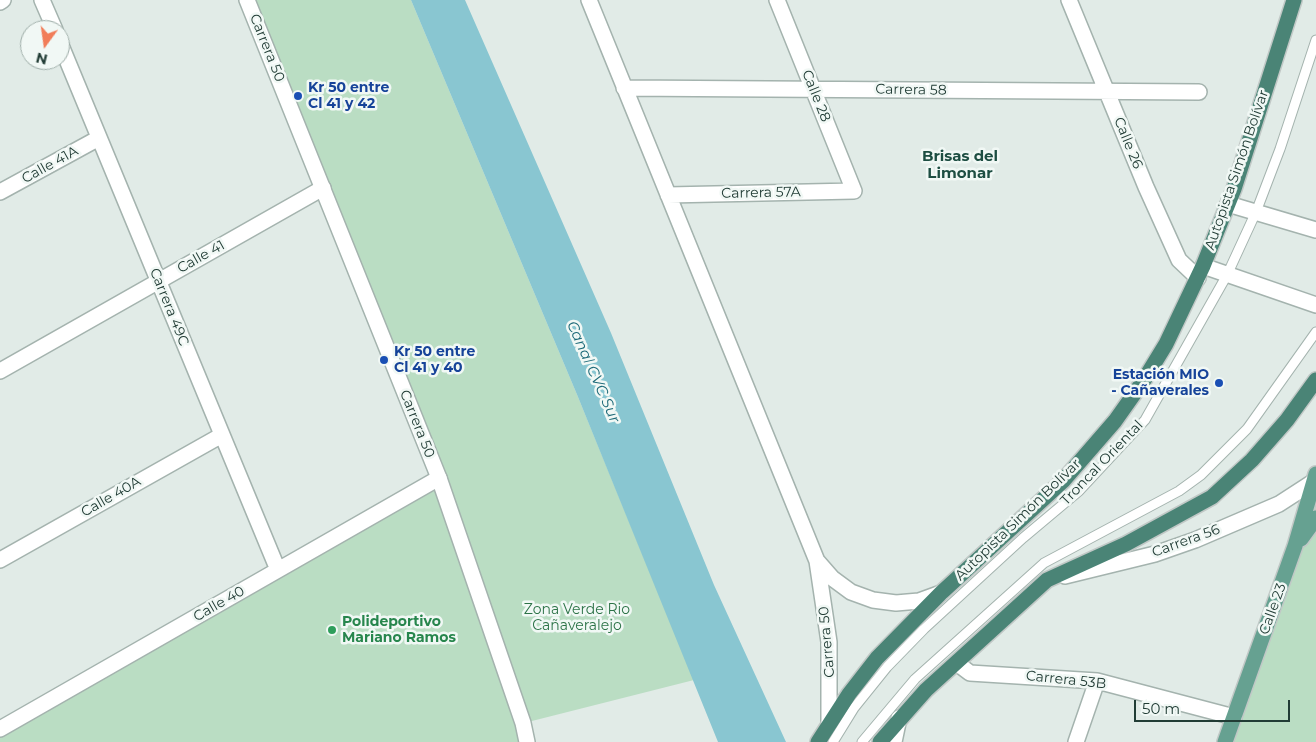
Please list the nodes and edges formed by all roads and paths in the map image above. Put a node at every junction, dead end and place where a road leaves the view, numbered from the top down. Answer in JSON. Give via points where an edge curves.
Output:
{"nodes":[{"id":1,"x":4,"y":0,"type":"edge"},
{"id":2,"x":42,"y":0,"type":"edge"},
{"id":3,"x":247,"y":0,"type":"edge"},
{"id":4,"x":589,"y":0,"type":"edge"},
{"id":5,"x":777,"y":0,"type":"edge"},
{"id":6,"x":1069,"y":0,"type":"edge"},
{"id":7,"x":1294,"y":0,"type":"edge"},
{"id":8,"x":0,"y":2,"type":"edge"},
{"id":9,"x":51,"y":20,"type":"edge"},
{"id":10,"x":1316,"y":40,"type":"edge"},
{"id":11,"x":70,"y":67,"type":"edge"},
{"id":12,"x":624,"y":88,"type":"junction"},
{"id":13,"x":813,"y":89,"type":"junction"},
{"id":14,"x":1106,"y":92,"type":"junction"},
{"id":15,"x":1198,"y":92,"type":"dead end"},
{"id":16,"x":99,"y":138,"type":"junction"},
{"id":17,"x":323,"y":188,"type":"junction"},
{"id":18,"x":854,"y":191,"type":"joint"},
{"id":19,"x":0,"y":192,"type":"edge"},
{"id":20,"x":668,"y":195,"type":"junction"},
{"id":21,"x":1228,"y":204,"type":"junction"},
{"id":22,"x":1256,"y":212,"type":"junction"},
{"id":23,"x":1316,"y":230,"type":"edge"},
{"id":24,"x":1200,"y":272,"type":"junction"},
{"id":25,"x":1228,"y":275,"type":"junction"},
{"id":26,"x":158,"y":281,"type":"junction"},
{"id":27,"x":1316,"y":305,"type":"edge"},
{"id":28,"x":1316,"y":332,"type":"edge"},
{"id":29,"x":0,"y":371,"type":"edge"},
{"id":30,"x":1316,"y":380,"type":"edge"},
{"id":31,"x":222,"y":435,"type":"junction"},
{"id":32,"x":438,"y":478,"type":"junction"},
{"id":33,"x":1315,"y":479,"type":"edge"},
{"id":34,"x":1316,"y":518,"type":"edge"},
{"id":35,"x":1295,"y":546,"type":"junction"},
{"id":36,"x":0,"y":560,"type":"edge"},
{"id":37,"x":817,"y":561,"type":"junction"},
{"id":38,"x":278,"y":570,"type":"junction"},
{"id":39,"x":1047,"y":580,"type":"junction"},
{"id":40,"x":941,"y":593,"type":"junction"},
{"id":41,"x":958,"y":664,"type":"junction"},
{"id":42,"x":1097,"y":681,"type":"junction"},
{"id":43,"x":1234,"y":717,"type":"junction"},
{"id":44,"x":900,"y":718,"type":"junction"},
{"id":45,"x":829,"y":724,"type":"junction"},
{"id":46,"x":0,"y":729,"type":"edge"},
{"id":47,"x":527,"y":742,"type":"edge"},
{"id":48,"x":818,"y":742,"type":"edge"},
{"id":49,"x":833,"y":742,"type":"edge"},
{"id":50,"x":862,"y":742,"type":"edge"},
{"id":51,"x":880,"y":742,"type":"edge"},
{"id":52,"x":894,"y":742,"type":"edge"},
{"id":53,"x":1076,"y":742,"type":"edge"},
{"id":54,"x":1225,"y":742,"type":"edge"}],
"edges":[{"from":1,"to":8,"type":"street"},
{"from":2,"to":9,"type":"street"},
{"from":3,"to":17,"type":"street","name":"Carrera 50"},
{"from":4,"to":12,"type":"street","name":"Carrera 50"},
{"from":5,"to":13,"type":"street","name":"Calle 28"},
{"from":6,"to":14,"type":"street","name":"Calle 26"},
{"from":7,"to":21,"type":"highway","name":"Autopista Simón Bolívar"},
{"from":10,"to":22,"type":"lane","name":"Troncal Oriental"},
{"from":11,"to":16,"type":"street","name":"Carrera 49C"},
{"from":12,"to":13,"type":"street","name":"Carrera 58"},
{"from":12,"to":20,"type":"street","name":"Carrera 50"},
{"from":13,"to":14,"type":"street","name":"Carrera 58"},
{"from":13,"to":18,"type":"street","name":"Calle 28"},
{"from":14,"to":15,"type":"street","name":"Carrera 58"},
{"from":14,"to":24,"type":"street","name":"Calle 26","via":[[1179,260]]},
{"from":16,"to":19,"type":"street","name":"Calle 41A"},
{"from":16,"to":26,"type":"street","name":"Carrera 49C"},
{"from":17,"to":26,"type":"street","name":"Calle 41"},
{"from":17,"to":32,"type":"street","name":"Carrera 50"},
{"from":18,"to":20,"type":"street","name":"Carrera 57A"},
{"from":20,"to":37,"type":"street","name":"Carrera 50"},
{"from":21,"to":22,"type":"street"},
{"from":21,"to":24,"type":"highway","name":"Autopista Simón Bolívar"},
{"from":22,"to":23,"type":"street"},
{"from":22,"to":25,"type":"lane","name":"Troncal Oriental"},
{"from":24,"to":25,"type":"street"},
{"from":24,"to":40,"type":"highway","name":"Autopista Simón Bolívar","via":[[1166,344],[1115,421],[1063,481]]},
{"from":25,"to":27,"type":"street"},
{"from":25,"to":49,"type":"lane","name":"Troncal Oriental","via":[[1158,400],[1134,434],[1079,491],[924,629],[887,667],[854,708]]},
{"from":26,"to":29,"type":"street","name":"Calle 41"},
{"from":26,"to":31,"type":"street","name":"Carrera 49C"},
{"from":28,"to":50,"type":"lane","via":[[1247,430],[1201,475],[1179,491],[1044,563],[915,679]]},
{"from":30,"to":39,"type":"highway","via":[[1258,454],[1212,496],[1126,544]]},
{"from":31,"to":36,"type":"street","name":"Calle 40A"},
{"from":31,"to":38,"type":"street","name":"Carrera 49C"},
{"from":32,"to":38,"type":"street","name":"Calle 40"},
{"from":32,"to":47,"type":"street","name":"Carrera 50"},
{"from":33,"to":35,"type":"main road","name":"Calle 23"},
{"from":33,"to":39,"type":"street","name":"Carrera 56","via":[[1279,504],[1195,540],[1155,554]]},
{"from":34,"to":35,"type":"main road"},
{"from":35,"to":43,"type":"main road","name":"Calle 23"},
{"from":37,"to":40,"type":"street","name":"Carrera 50","via":[[838,583],[873,600],[912,602]]},
{"from":37,"to":45,"type":"street","name":"Carrera 50","via":[[829,642]]},
{"from":38,"to":46,"type":"street","name":"Calle 40"},
{"from":39,"to":41,"type":"highway"},
{"from":40,"to":45,"type":"highway","name":"Autopista Simón Bolívar","via":[[877,658]]},
{"from":41,"to":42,"type":"street","name":"Carrera 53B","via":[[970,673]]},
{"from":41,"to":44,"type":"highway","via":[[926,690]]},
{"from":42,"to":43,"type":"street","name":"Carrera 53B"},
{"from":42,"to":53,"type":"street"},
{"from":43,"to":54,"type":"main road","name":"Calle 23"},
{"from":44,"to":51,"type":"highway"},
{"from":44,"to":52,"type":"street"},
{"from":45,"to":48,"type":"highway","name":"Autopista Simón Bolívar"}]}
